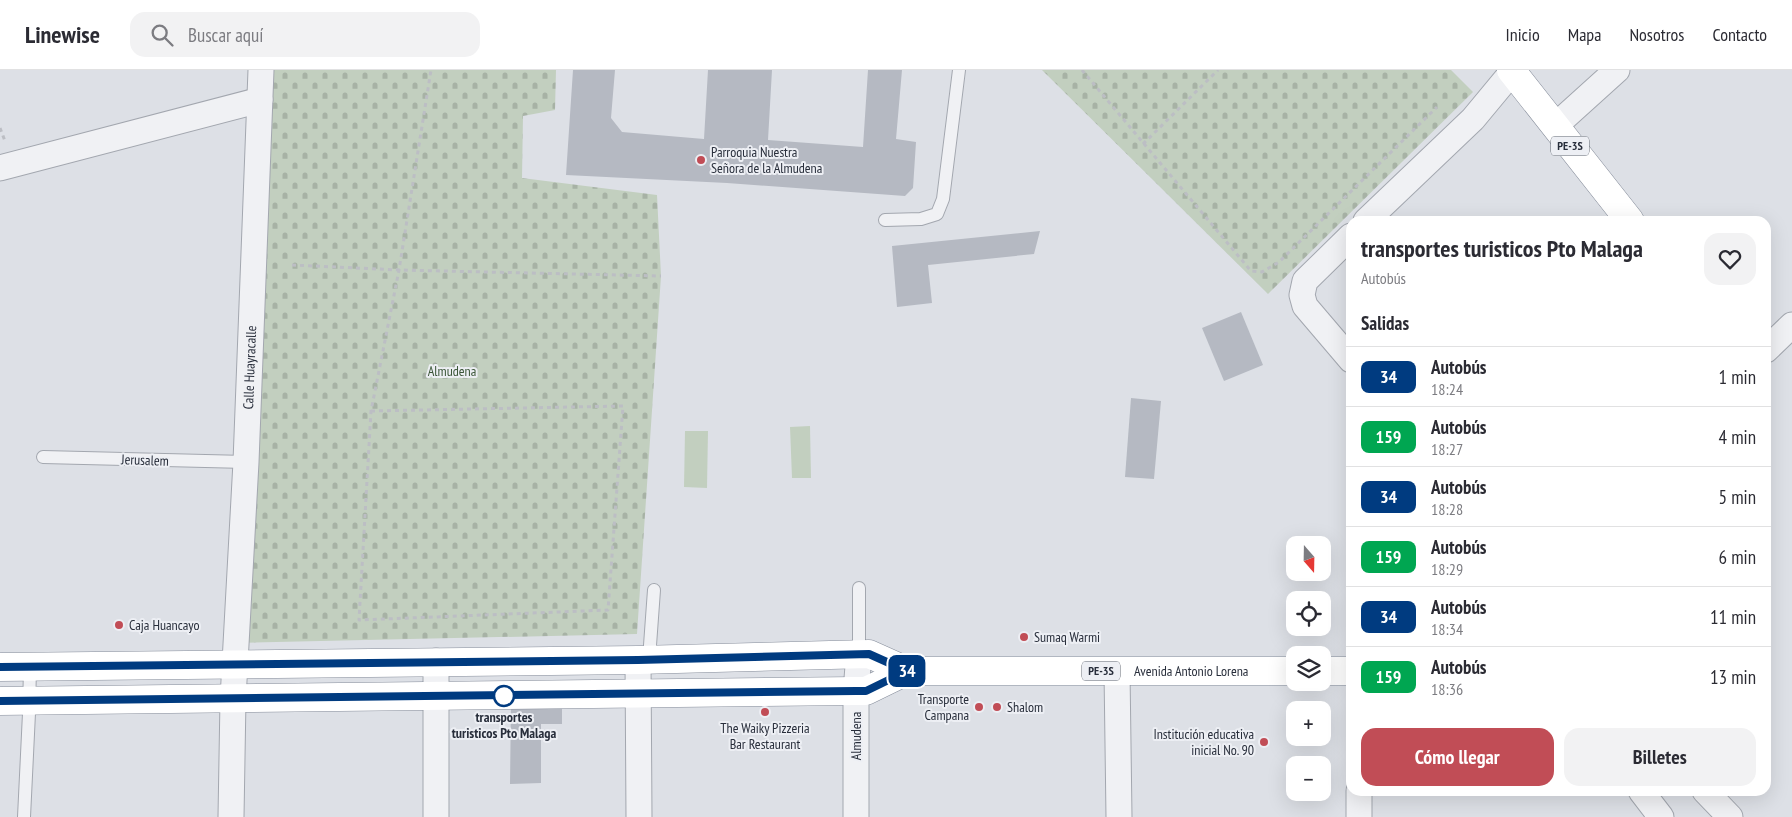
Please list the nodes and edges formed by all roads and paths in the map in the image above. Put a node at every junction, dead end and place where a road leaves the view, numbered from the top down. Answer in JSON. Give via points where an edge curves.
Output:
{"nodes":[{"id":1,"x":261,"y":70,"type":"edge"},
{"id":2,"x":431,"y":70,"type":"edge"},
{"id":3,"x":959,"y":70,"type":"edge"},
{"id":4,"x":1082,"y":70,"type":"edge"},
{"id":5,"x":1218,"y":70,"type":"edge"},
{"id":6,"x":1617,"y":70,"type":"edge"},
{"id":7,"x":1512,"y":71,"type":"edge"},
{"id":8,"x":260,"y":100,"type":"junction"},
{"id":9,"x":1437,"y":107,"type":"dead end"},
{"id":10,"x":1555,"y":126,"type":"junction"},
{"id":11,"x":1143,"y":144,"type":"junction"},
{"id":12,"x":0,"y":168,"type":"edge"},
{"id":13,"x":1371,"y":216,"type":"edge"},
{"id":14,"x":1626,"y":216,"type":"edge"},
{"id":15,"x":885,"y":220,"type":"dead end"},
{"id":16,"x":1346,"y":241,"type":"edge"},
{"id":17,"x":292,"y":265,"type":"dead end"},
{"id":18,"x":399,"y":270,"type":"junction"},
{"id":19,"x":661,"y":276,"type":"dead end"},
{"id":20,"x":1790,"y":331,"type":"edge"},
{"id":21,"x":1771,"y":346,"type":"edge"},
{"id":22,"x":1346,"y":354,"type":"edge"},
{"id":23,"x":371,"y":411,"type":"junction"},
{"id":24,"x":43,"y":457,"type":"dead end"},
{"id":25,"x":246,"y":462,"type":"junction"},
{"id":26,"x":859,"y":588,"type":"dead end"},
{"id":27,"x":654,"y":590,"type":"dead end"},
{"id":28,"x":858,"y":654,"type":"junction"},
{"id":29,"x":643,"y":659,"type":"junction"},
{"id":30,"x":436,"y":662,"type":"junction"},
{"id":31,"x":235,"y":664,"type":"junction"},
{"id":32,"x":30,"y":666,"type":"junction"},
{"id":33,"x":0,"y":667,"type":"edge"},
{"id":34,"x":907,"y":671,"type":"junction"},
{"id":35,"x":1117,"y":671,"type":"junction"},
{"id":36,"x":1286,"y":671,"type":"edge"},
{"id":37,"x":1331,"y":671,"type":"edge"},
{"id":38,"x":1346,"y":671,"type":"edge"},
{"id":39,"x":856,"y":691,"type":"junction"},
{"id":40,"x":638,"y":694,"type":"junction"},
{"id":41,"x":437,"y":696,"type":"junction"},
{"id":42,"x":233,"y":699,"type":"junction"},
{"id":43,"x":0,"y":701,"type":"edge"},
{"id":44,"x":30,"y":701,"type":"junction"},
{"id":45,"x":1359,"y":796,"type":"edge"},
{"id":46,"x":1645,"y":796,"type":"edge"},
{"id":47,"x":1710,"y":796,"type":"edge"},
{"id":48,"x":24,"y":817,"type":"edge"},
{"id":49,"x":231,"y":817,"type":"edge"},
{"id":50,"x":436,"y":817,"type":"edge"},
{"id":51,"x":639,"y":817,"type":"edge"},
{"id":52,"x":856,"y":817,"type":"edge"},
{"id":53,"x":1120,"y":817,"type":"edge"},
{"id":54,"x":1359,"y":817,"type":"edge"},
{"id":55,"x":1661,"y":817,"type":"edge"},
{"id":56,"x":1730,"y":817,"type":"edge"}],
"edges":[{"from":1,"to":8,"type":"street","name":"Calle Huayracalle"},
{"from":2,"to":18,"type":"path"},
{"from":3,"to":15,"type":"lane","via":[[943,199],[936,214],[921,220]]},
{"from":4,"to":11,"type":"path"},
{"from":5,"to":11,"type":"path"},
{"from":6,"to":10,"type":"street"},
{"from":7,"to":10,"type":"highway","number":"PE-3S"},
{"from":7,"to":13,"type":"street","via":[[1473,119]]},
{"from":8,"to":12,"type":"street"},
{"from":8,"to":25,"type":"street","name":"Calle Huayracalle"},
{"from":9,"to":11,"type":"path","via":[[1279,262],[1262,272],[1251,271]]},
{"from":10,"to":14,"type":"highway","number":"PE-3S"},
{"from":16,"to":22,"type":"street","via":[[1305,281],[1302,295],[1305,306]]},
{"from":17,"to":18,"type":"path"},
{"from":18,"to":19,"type":"path"},
{"from":18,"to":23,"type":"path"},
{"from":20,"to":21,"type":"street"},
{"from":23,"to":23,"type":"path","via":[[359,620],[608,610],[623,406]]},
{"from":24,"to":25,"type":"lane","name":"Jerusalem"},
{"from":25,"to":31,"type":"street","name":"Calle Huayracalle"},
{"from":26,"to":28,"type":"lane"},
{"from":27,"to":29,"type":"lane"},
{"from":28,"to":29,"type":"highway","name":"Avenida Antonio Lorena","number":"PE-3S"},
{"from":28,"to":34,"type":"highway","name":"Avenida Antonio Lorena","number":"PE-3S","via":[[869,654]]},
{"from":28,"to":39,"type":"street","name":"Almudena"},
{"from":29,"to":30,"type":"highway","name":"Avenida Antonio Lorena","number":"PE-3S"},
{"from":29,"to":40,"type":"street"},
{"from":30,"to":31,"type":"highway","name":"Avenida Antonio Lorena","number":"PE-3S"},
{"from":30,"to":41,"type":"street"},
{"from":31,"to":32,"type":"highway","name":"Avenida Antonio Lorena","number":"PE-3S"},
{"from":31,"to":42,"type":"street","name":"Calle Huayracalle"},
{"from":32,"to":33,"type":"highway","name":"Avenida Antonio Lorena","number":"PE-3S"},
{"from":32,"to":44,"type":"lane"},
{"from":34,"to":35,"type":"highway","name":"Avenida Antonio Lorena","number":"PE-3S"},
{"from":34,"to":39,"type":"highway","name":"Avenida Antonio Lorena","number":"PE-3S","via":[[866,691]]},
{"from":35,"to":36,"type":"highway","name":"Avenida Antonio Lorena","number":"PE-3S"},
{"from":35,"to":53,"type":"street"},
{"from":37,"to":38,"type":"highway"},
{"from":39,"to":40,"type":"highway","name":"Avenida Antonio Lorena","number":"PE-3S"},
{"from":39,"to":52,"type":"street","name":"Almudena"},
{"from":40,"to":41,"type":"highway","name":"Avenida Antonio Lorena","number":"PE-3S"},
{"from":40,"to":51,"type":"street"},
{"from":41,"to":42,"type":"highway","name":"Avenida Antonio Lorena","number":"PE-3S"},
{"from":41,"to":50,"type":"street"},
{"from":42,"to":44,"type":"highway","name":"Avenida Antonio Lorena","number":"PE-3S"},
{"from":42,"to":49,"type":"street","name":"Calle Huayracalle"},
{"from":43,"to":44,"type":"highway","name":"Avenida Antonio Lorena","number":"PE-3S"},
{"from":44,"to":48,"type":"lane"},
{"from":45,"to":54,"type":"street"},
{"from":46,"to":55,"type":"street"},
{"from":47,"to":56,"type":"street"}]}
